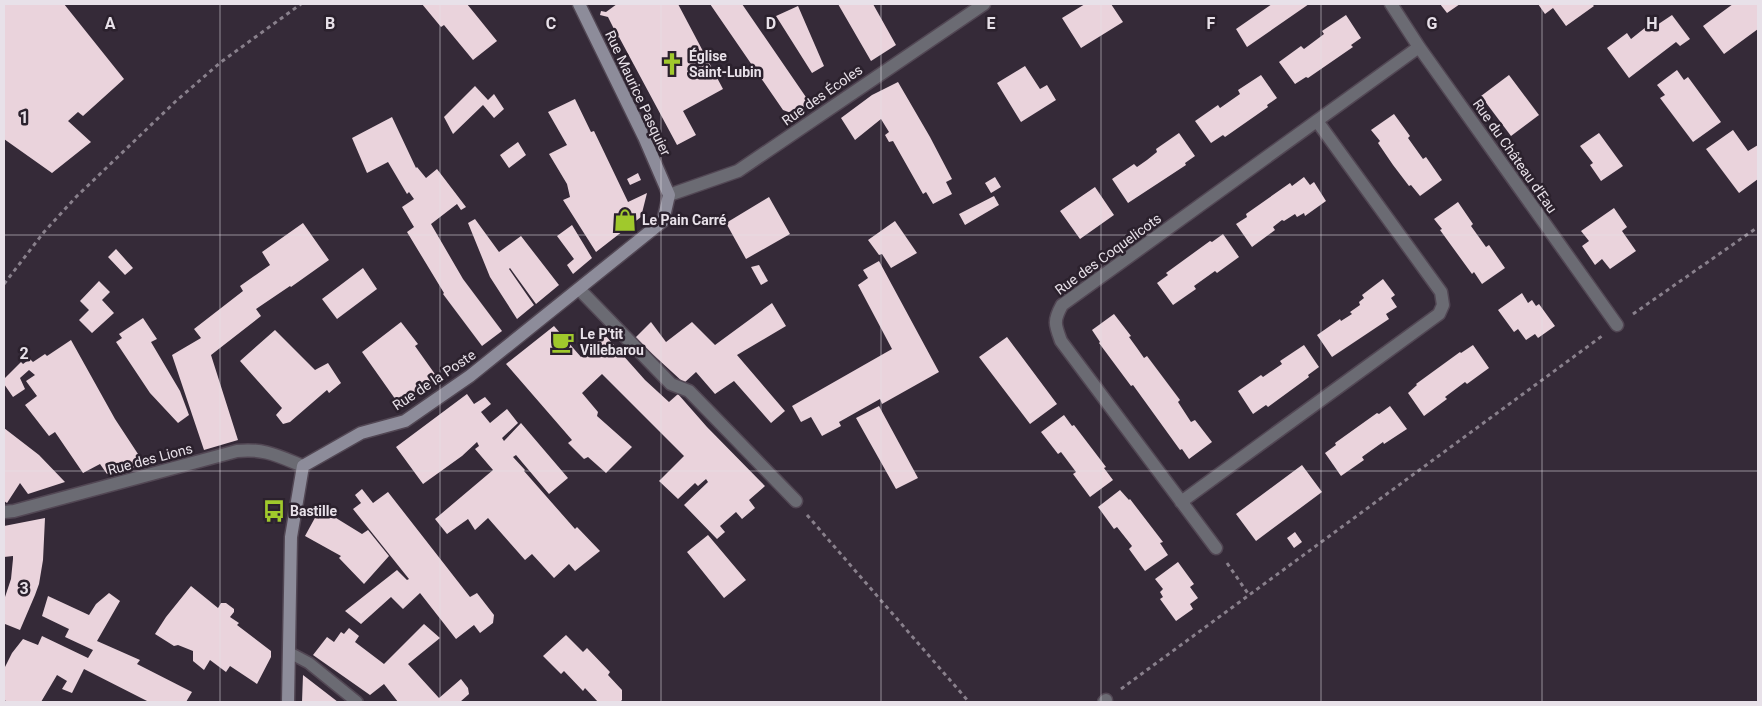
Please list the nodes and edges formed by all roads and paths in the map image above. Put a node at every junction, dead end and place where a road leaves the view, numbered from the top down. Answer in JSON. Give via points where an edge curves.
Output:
{"nodes":[{"id":1,"x":301,"y":4,"type":"edge"},
{"id":2,"x":579,"y":4,"type":"edge"},
{"id":3,"x":984,"y":4,"type":"edge"},
{"id":4,"x":1391,"y":4,"type":"edge"},
{"id":5,"x":1419,"y":47,"type":"junction"},
{"id":6,"x":1317,"y":121,"type":"junction"},
{"id":7,"x":669,"y":195,"type":"junction"},
{"id":8,"x":1758,"y":227,"type":"edge"},
{"id":9,"x":4,"y":284,"type":"edge"},
{"id":10,"x":579,"y":289,"type":"junction"},
{"id":11,"x":1617,"y":325,"type":"junction"},
{"id":12,"x":303,"y":466,"type":"junction"},
{"id":13,"x":796,"y":501,"type":"joint"},
{"id":14,"x":1181,"y":502,"type":"junction"},
{"id":15,"x":4,"y":512,"type":"edge"},
{"id":16,"x":1216,"y":548,"type":"joint"},
{"id":17,"x":1249,"y":595,"type":"junction"},
{"id":18,"x":290,"y":653,"type":"junction"},
{"id":19,"x":1105,"y":701,"type":"edge"},
{"id":20,"x":288,"y":702,"type":"edge"},
{"id":21,"x":357,"y":702,"type":"edge"},
{"id":22,"x":969,"y":702,"type":"edge"}],
"edges":[{"from":1,"to":9,"type":"path","via":[[221,62],[169,108],[76,197]]},
{"from":2,"to":7,"type":"street","name":"Rue Maurice Pasquier"},
{"from":3,"to":7,"type":"street","name":"Rue des Écoles","via":[[738,171]]},
{"from":4,"to":5,"type":"street","name":"Rue du Château d'Eau"},
{"from":5,"to":6,"type":"street","name":"Rue des Coquelicots"},
{"from":5,"to":11,"type":"street","name":"Rue du Château d'Eau"},
{"from":6,"to":14,"type":"street","via":[[1441,292],[1443,305],[1439,314]]},
{"from":6,"to":14,"type":"street","name":"Rue des Coquelicots","via":[[1062,305],[1055,317],[1061,341]]},
{"from":7,"to":10,"type":"street","name":"Rue de la Poste","via":[[663,221]]},
{"from":8,"to":11,"type":"path"},
{"from":10,"to":12,"type":"street","name":"Rue de la Poste","via":[[470,376],[405,420],[361,433]]},
{"from":10,"to":13,"type":"street","via":[[671,384],[689,392]]},
{"from":11,"to":17,"type":"path"},
{"from":12,"to":15,"type":"street","name":"Rue des Lions","via":[[263,451],[237,451]]},
{"from":12,"to":18,"type":"street","via":[[291,537]]},
{"from":13,"to":22,"type":"path"},
{"from":14,"to":16,"type":"street","name":"Rue des Coquelicots"},
{"from":16,"to":17,"type":"path"},
{"from":17,"to":19,"type":"path"},
{"from":18,"to":20,"type":"street"},
{"from":18,"to":21,"type":"lane","via":[[310,663]]}]}
